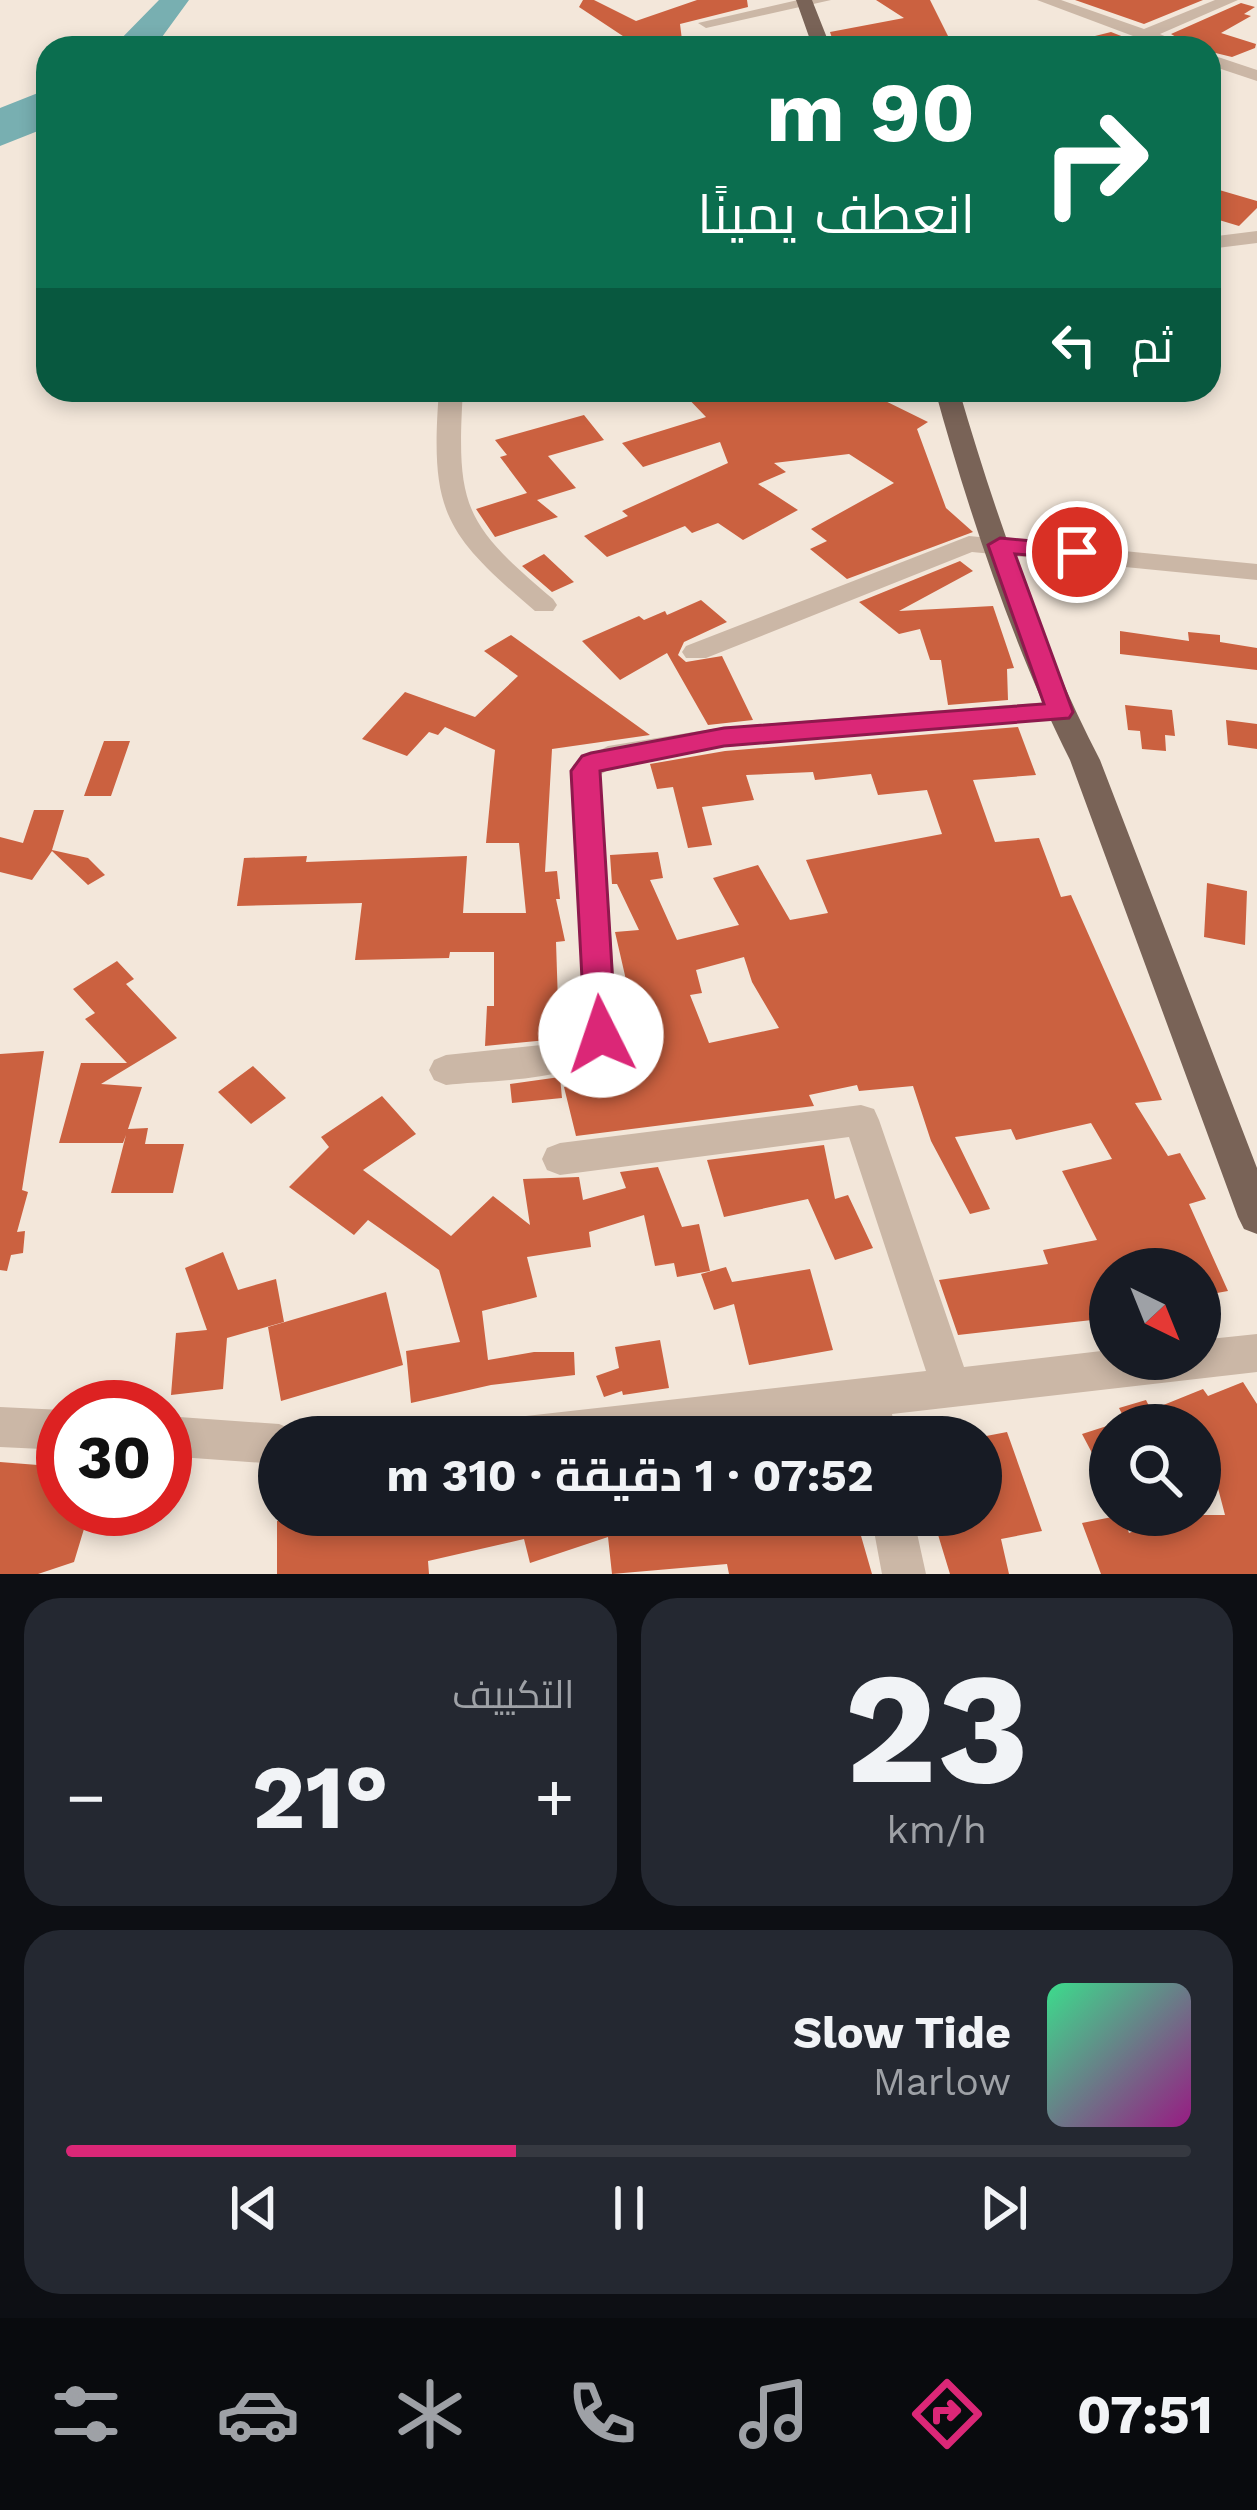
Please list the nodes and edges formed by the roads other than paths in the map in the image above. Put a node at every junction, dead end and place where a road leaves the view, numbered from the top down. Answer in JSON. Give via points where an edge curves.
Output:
{"nodes":[{"id":1,"x":1045,"y":0,"type":"edge"},
{"id":2,"x":1230,"y":0,"type":"edge"},
{"id":3,"x":811,"y":1,"type":"edge"},
{"id":4,"x":706,"y":22,"type":"dead end"},
{"id":5,"x":1146,"y":34,"type":"junction"},
{"id":6,"x":819,"y":36,"type":"edge"},
{"id":7,"x":1151,"y":36,"type":"edge"},
{"id":8,"x":1221,"y":62,"type":"edge"},
{"id":9,"x":1257,"y":76,"type":"edge"},
{"id":10,"x":1257,"y":237,"type":"edge"},
{"id":11,"x":1221,"y":243,"type":"edge"},
{"id":12,"x":450,"y":402,"type":"edge"},
{"id":13,"x":951,"y":402,"type":"edge"},
{"id":14,"x":1000,"y":545,"type":"junction"},
{"id":15,"x":1257,"y":572,"type":"edge"},
{"id":16,"x":544,"y":605,"type":"dead end"},
{"id":17,"x":696,"y":652,"type":"dead end"},
{"id":18,"x":1060,"y":712,"type":"junction"},
{"id":19,"x":446,"y":1070,"type":"dead end"},
{"id":20,"x":560,"y":1159,"type":"dead end"},
{"id":21,"x":1257,"y":1216,"type":"edge"},
{"id":22,"x":1257,"y":1353,"type":"edge"},
{"id":23,"x":950,"y":1387,"type":"junction"},
{"id":24,"x":868,"y":1396,"type":"junction"},
{"id":25,"x":697,"y":1416,"type":"edge"},
{"id":26,"x":872,"y":1416,"type":"edge"},
{"id":27,"x":0,"y":1426,"type":"edge"},
{"id":28,"x":36,"y":1428,"type":"edge"},
{"id":29,"x":192,"y":1438,"type":"edge"},
{"id":30,"x":258,"y":1443,"type":"edge"},
{"id":31,"x":896,"y":1536,"type":"edge"},
{"id":32,"x":904,"y":1574,"type":"edge"}],
"edges":[{"from":1,"to":5,"type":"street"},
{"from":2,"to":5,"type":"street"},
{"from":3,"to":4,"type":"street"},
{"from":3,"to":6,"type":"main road"},
{"from":5,"to":7,"type":"street"},
{"from":8,"to":9,"type":"street"},
{"from":10,"to":11,"type":"street"},
{"from":12,"to":16,"type":"street","via":[[446,458],[454,517]]},
{"from":13,"to":14,"type":"main road"},
{"from":14,"to":15,"type":"street"},
{"from":14,"to":17,"type":"street","via":[[969,544]]},
{"from":14,"to":18,"type":"main road"},
{"from":18,"to":19,"type":"street","via":[[724,737],[591,763],[584,771],[601,1035],[578,1054]]},
{"from":18,"to":21,"type":"main road"},
{"from":20,"to":23,"type":"street","via":[[861,1120]]},
{"from":22,"to":23,"type":"street"},
{"from":23,"to":24,"type":"street"},
{"from":24,"to":25,"type":"street"},
{"from":24,"to":26,"type":"street"},
{"from":27,"to":28,"type":"street"},
{"from":29,"to":30,"type":"street"},
{"from":31,"to":32,"type":"street"}]}
